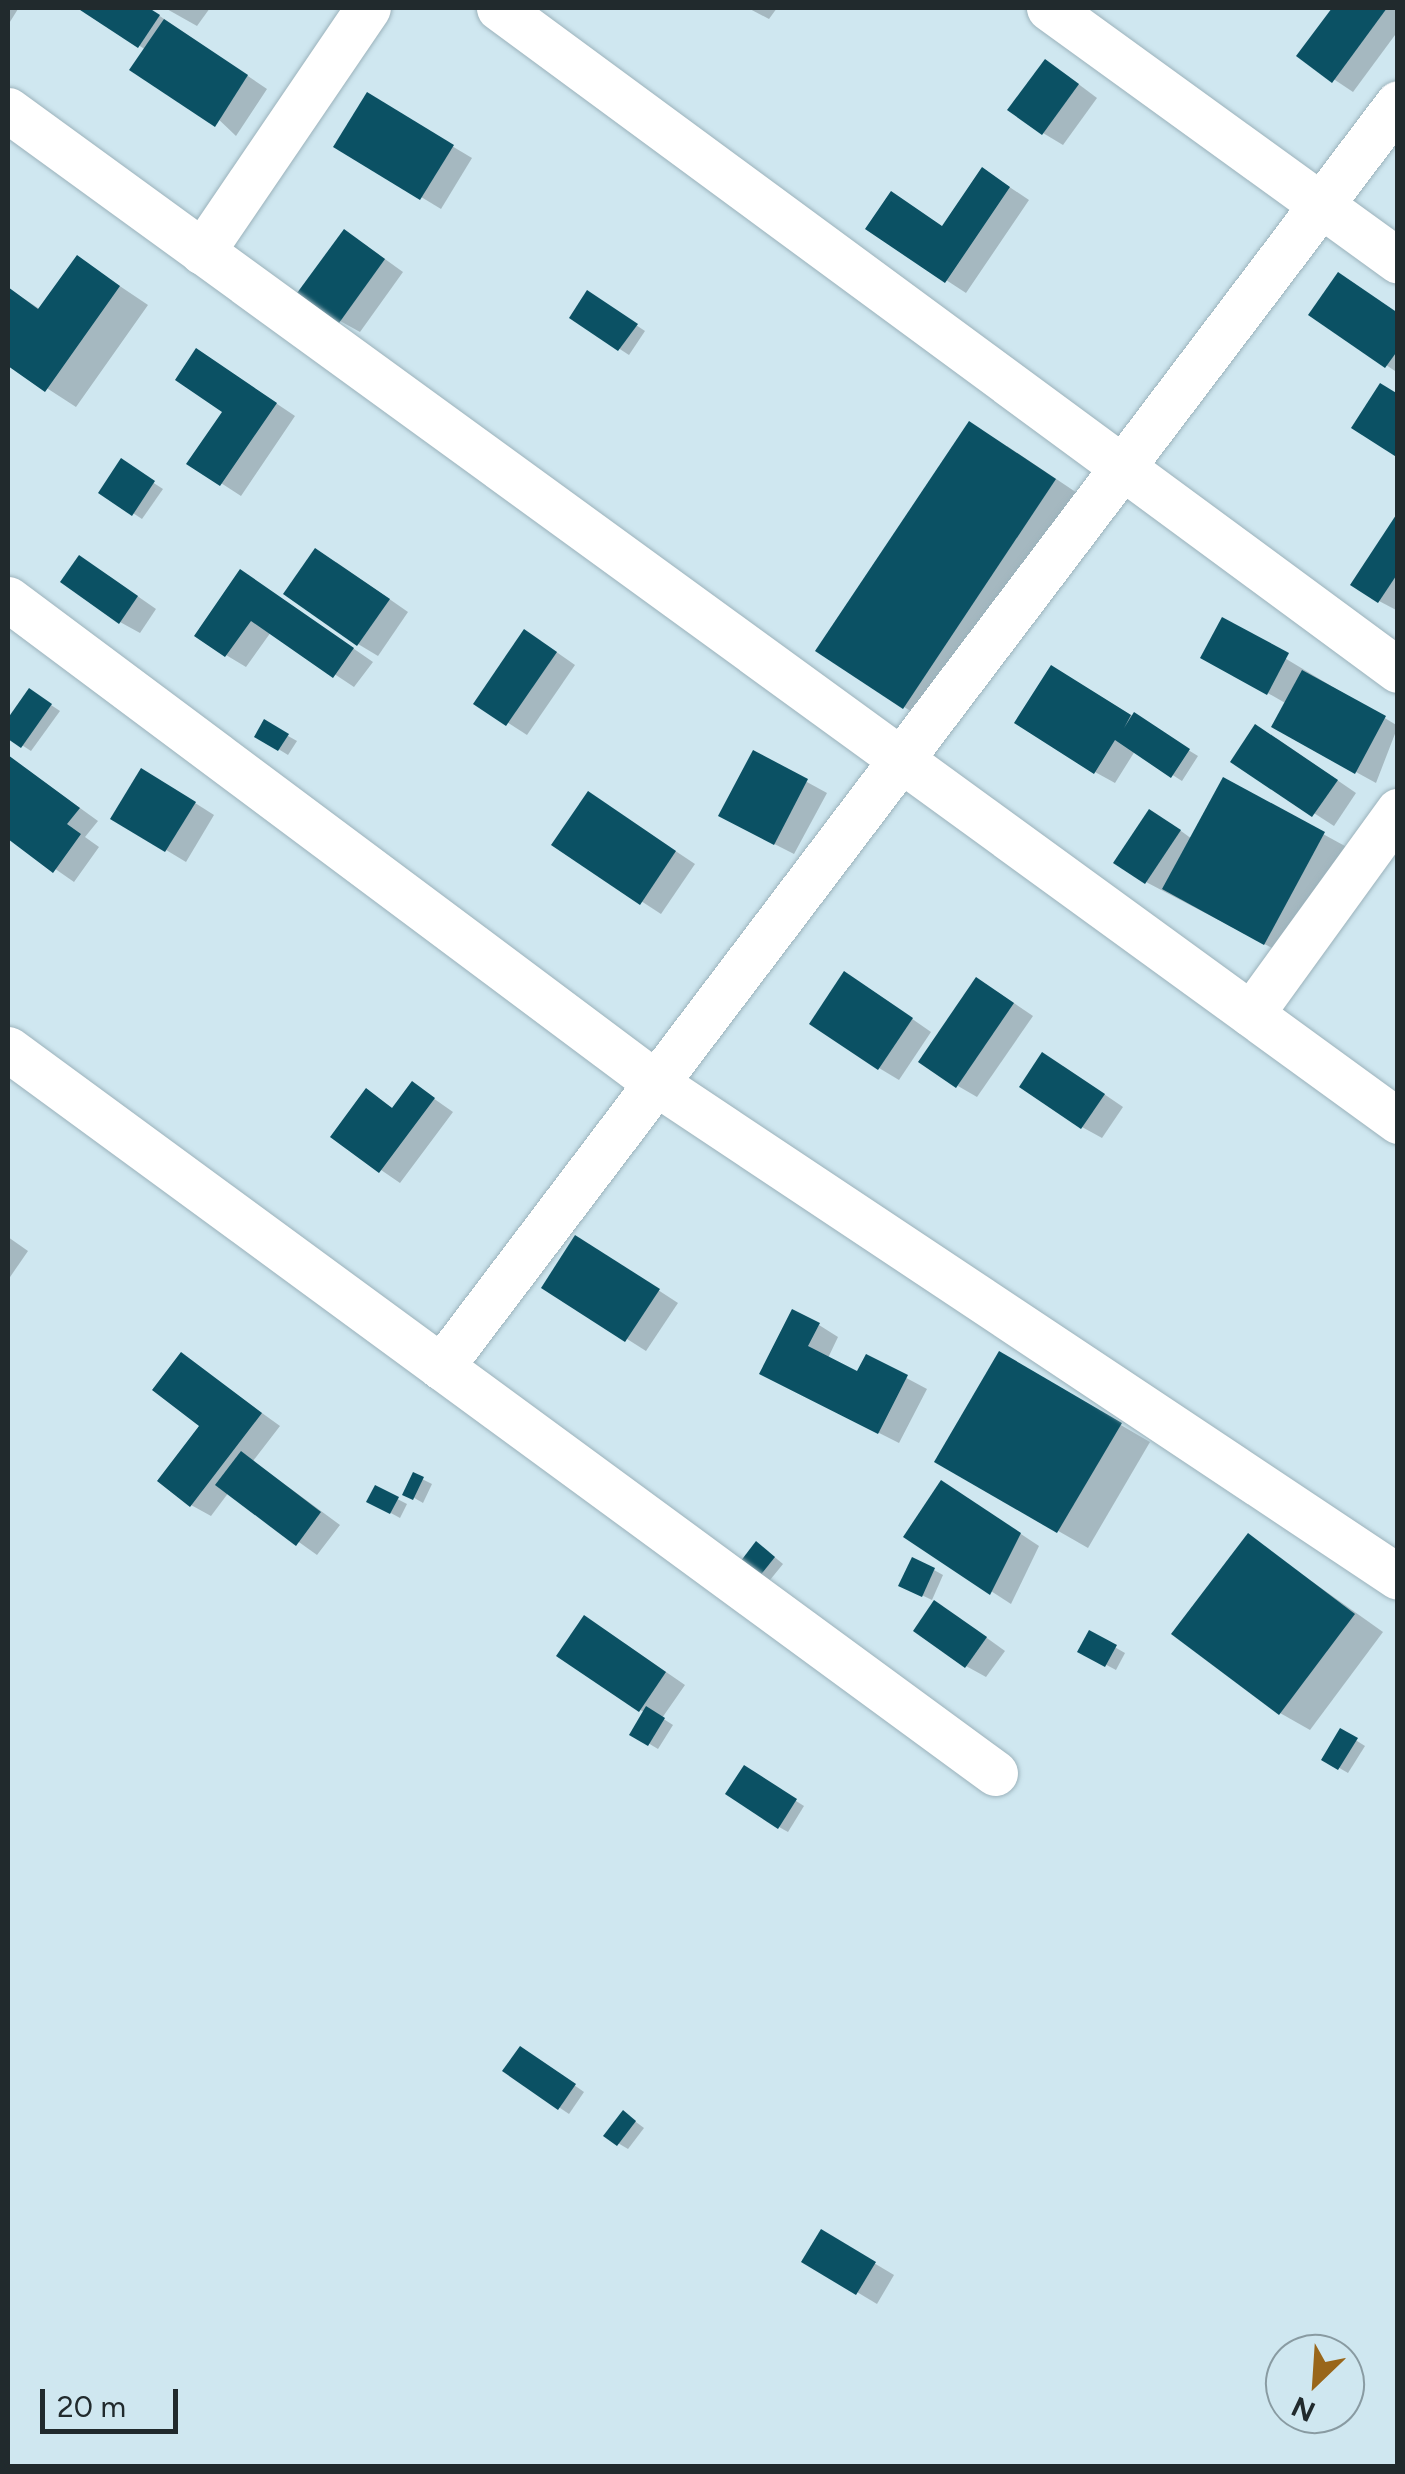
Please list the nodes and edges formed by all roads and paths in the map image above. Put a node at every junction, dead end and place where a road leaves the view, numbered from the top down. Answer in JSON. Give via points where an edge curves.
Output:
{"nodes":[{"id":1,"x":368,"y":8,"type":"edge"},
{"id":2,"x":500,"y":8,"type":"edge"},
{"id":3,"x":1049,"y":8,"type":"edge"},
{"id":4,"x":1398,"y":103,"type":"edge"},
{"id":5,"x":8,"y":110,"type":"edge"},
{"id":6,"x":1320,"y":205,"type":"junction"},
{"id":7,"x":202,"y":252,"type":"junction"},
{"id":8,"x":1398,"y":261,"type":"edge"},
{"id":9,"x":1122,"y":467,"type":"junction"},
{"id":10,"x":8,"y":599,"type":"edge"},
{"id":11,"x":1398,"y":670,"type":"edge"},
{"id":12,"x":901,"y":760,"type":"junction"},
{"id":13,"x":1398,"y":811,"type":"edge"},
{"id":14,"x":1250,"y":1014,"type":"junction"},
{"id":15,"x":8,"y":1049,"type":"edge"},
{"id":16,"x":656,"y":1083,"type":"junction"},
{"id":17,"x":1398,"y":1121,"type":"edge"},
{"id":18,"x":442,"y":1367,"type":"junction"},
{"id":19,"x":1398,"y":1578,"type":"edge"},
{"id":20,"x":995,"y":1773,"type":"dead end"}],
"edges":[{"from":1,"to":7,"type":"street"},
{"from":2,"to":9,"type":"street"},
{"from":3,"to":6,"type":"street"},
{"from":4,"to":6,"type":"street"},
{"from":5,"to":7,"type":"street"},
{"from":6,"to":8,"type":"street"},
{"from":6,"to":9,"type":"street"},
{"from":7,"to":12,"type":"street"},
{"from":9,"to":11,"type":"street"},
{"from":9,"to":12,"type":"street"},
{"from":10,"to":16,"type":"street"},
{"from":12,"to":14,"type":"street"},
{"from":12,"to":16,"type":"street"},
{"from":13,"to":14,"type":"street"},
{"from":14,"to":17,"type":"street"},
{"from":15,"to":18,"type":"street"},
{"from":16,"to":18,"type":"street"},
{"from":16,"to":19,"type":"street"},
{"from":18,"to":20,"type":"street"}]}
